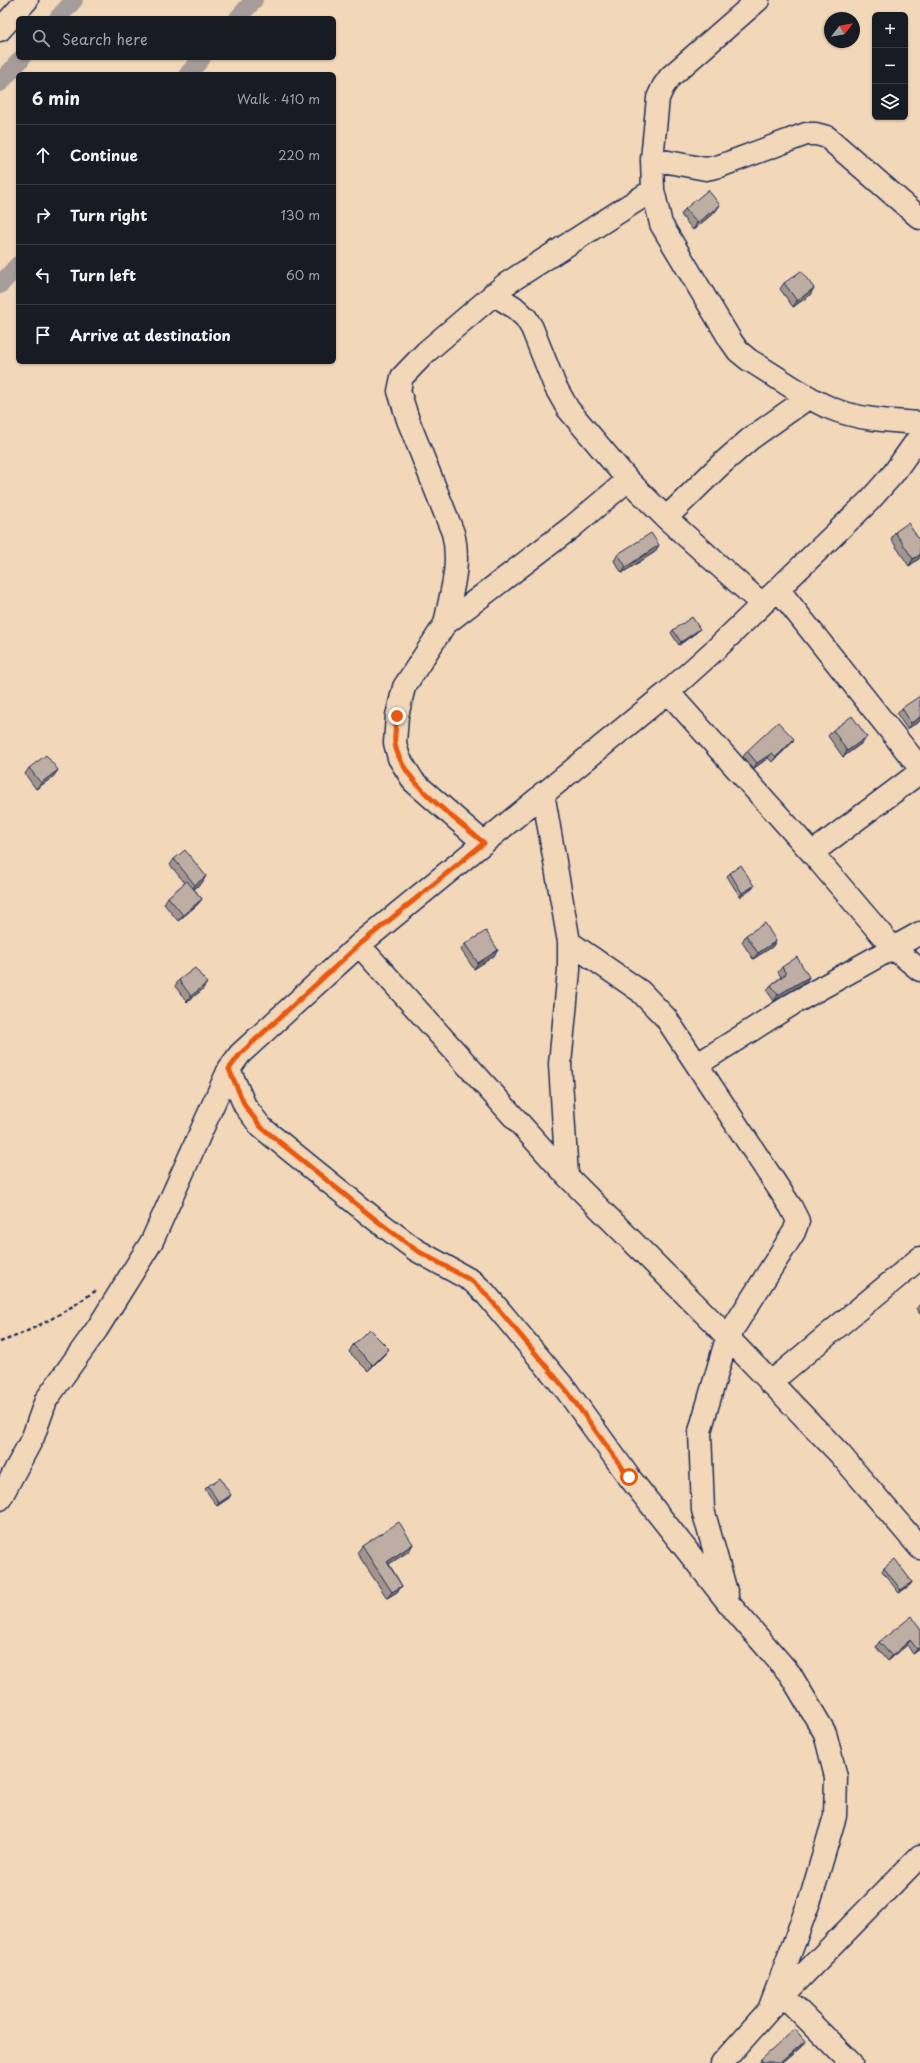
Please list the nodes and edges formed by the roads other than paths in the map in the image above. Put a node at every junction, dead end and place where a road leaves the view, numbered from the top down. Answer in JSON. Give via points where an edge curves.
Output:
{"nodes":[{"id":1,"x":27,"y":0,"type":"edge"},
{"id":2,"x":758,"y":0,"type":"edge"},
{"id":3,"x":0,"y":30,"type":"edge"},
{"id":4,"x":652,"y":159,"type":"junction"},
{"id":5,"x":653,"y":190,"type":"junction"},
{"id":6,"x":920,"y":218,"type":"edge"},
{"id":7,"x":493,"y":294,"type":"junction"},
{"id":8,"x":809,"y":397,"type":"junction"},
{"id":9,"x":920,"y":423,"type":"edge"},
{"id":10,"x":920,"y":436,"type":"edge"},
{"id":11,"x":628,"y":480,"type":"junction"},
{"id":12,"x":666,"y":518,"type":"junction"},
{"id":13,"x":778,"y":589,"type":"junction"},
{"id":14,"x":762,"y":604,"type":"junction"},
{"id":15,"x":445,"y":624,"type":"junction"},
{"id":16,"x":668,"y":692,"type":"junction"},
{"id":17,"x":920,"y":768,"type":"edge"},
{"id":18,"x":920,"y":772,"type":"edge"},
{"id":19,"x":543,"y":793,"type":"junction"},
{"id":20,"x":484,"y":843,"type":"junction"},
{"id":21,"x":812,"y":853,"type":"junction"},
{"id":22,"x":920,"y":933,"type":"edge"},
{"id":23,"x":569,"y":942,"type":"junction"},
{"id":24,"x":359,"y":945,"type":"junction"},
{"id":25,"x":893,"y":948,"type":"junction"},
{"id":26,"x":920,"y":970,"type":"edge"},
{"id":27,"x":698,"y":1064,"type":"junction"},
{"id":28,"x":229,"y":1069,"type":"junction"},
{"id":29,"x":567,"y":1176,"type":"junction"},
{"id":30,"x":920,"y":1258,"type":"edge"},
{"id":31,"x":727,"y":1338,"type":"junction"},
{"id":32,"x":770,"y":1383,"type":"junction"},
{"id":33,"x":0,"y":1499,"type":"edge"},
{"id":34,"x":920,"y":1548,"type":"edge"},
{"id":35,"x":730,"y":1605,"type":"junction"},
{"id":36,"x":920,"y":1856,"type":"edge"},
{"id":37,"x":776,"y":2002,"type":"junction"},
{"id":38,"x":722,"y":2063,"type":"edge"},
{"id":39,"x":852,"y":2063,"type":"edge"}],
"edges":[{"from":1,"to":3,"type":"street"},
{"from":2,"to":4,"type":"street","via":[[670,77],[663,87],[658,98]]},
{"from":4,"to":5,"type":"street"},
{"from":4,"to":6,"type":"street","via":[[706,169],[806,134],[816,134],[827,137]]},
{"from":5,"to":7,"type":"street"},
{"from":5,"to":8,"type":"street","via":[[661,224],[738,351]]},
{"from":7,"to":11,"type":"street","via":[[514,306],[526,318],[555,386],[568,409]]},
{"from":7,"to":15,"type":"street","via":[[412,365],[402,378],[399,391],[457,548],[457,564]]},
{"from":8,"to":9,"type":"street","via":[[829,408],[855,416]]},
{"from":8,"to":12,"type":"street","via":[[750,438]]},
{"from":10,"to":13,"type":"street","via":[[893,474],[874,495]]},
{"from":11,"to":12,"type":"street"},
{"from":11,"to":15,"type":"street","via":[[572,527]]},
{"from":12,"to":14,"type":"street"},
{"from":13,"to":14,"type":"street"},
{"from":13,"to":17,"type":"street"},
{"from":14,"to":16,"type":"street"},
{"from":15,"to":20,"type":"street","via":[[404,687],[397,716],[395,743],[399,758],[414,782]]},
{"from":16,"to":19,"type":"street"},
{"from":16,"to":21,"type":"street"},
{"from":18,"to":21,"type":"street"},
{"from":19,"to":20,"type":"street"},
{"from":19,"to":23,"type":"street"},
{"from":20,"to":24,"type":"street"},
{"from":21,"to":25,"type":"street"},
{"from":22,"to":25,"type":"street"},
{"from":23,"to":27,"type":"street","via":[[640,991],[666,1018]]},
{"from":23,"to":29,"type":"street","via":[[570,970],[560,1064]]},
{"from":24,"to":28,"type":"street","via":[[240,1054]]},
{"from":24,"to":29,"type":"street"},
{"from":25,"to":26,"type":"street"},
{"from":25,"to":27,"type":"street","via":[[794,1003]]},
{"from":27,"to":31,"type":"street","via":[[798,1221],[794,1232]]},
{"from":28,"to":33,"type":"street","via":[[152,1241],[97,1328],[46,1400],[33,1436]]},
{"from":28,"to":35,"type":"street","via":[[245,1106],[267,1132],[416,1250],[472,1281],[485,1293],[567,1391],[629,1477]]},
{"from":29,"to":31,"type":"street"},
{"from":30,"to":32,"type":"street"},
{"from":31,"to":32,"type":"street"},
{"from":31,"to":35,"type":"street","via":[[700,1431],[702,1510]]},
{"from":32,"to":34,"type":"street","via":[[839,1454]]},
{"from":35,"to":37,"type":"street","via":[[790,1674],[826,1733],[836,1777],[835,1816]]},
{"from":36,"to":37,"type":"street"},
{"from":37,"to":38,"type":"street"},
{"from":37,"to":39,"type":"street"}]}
